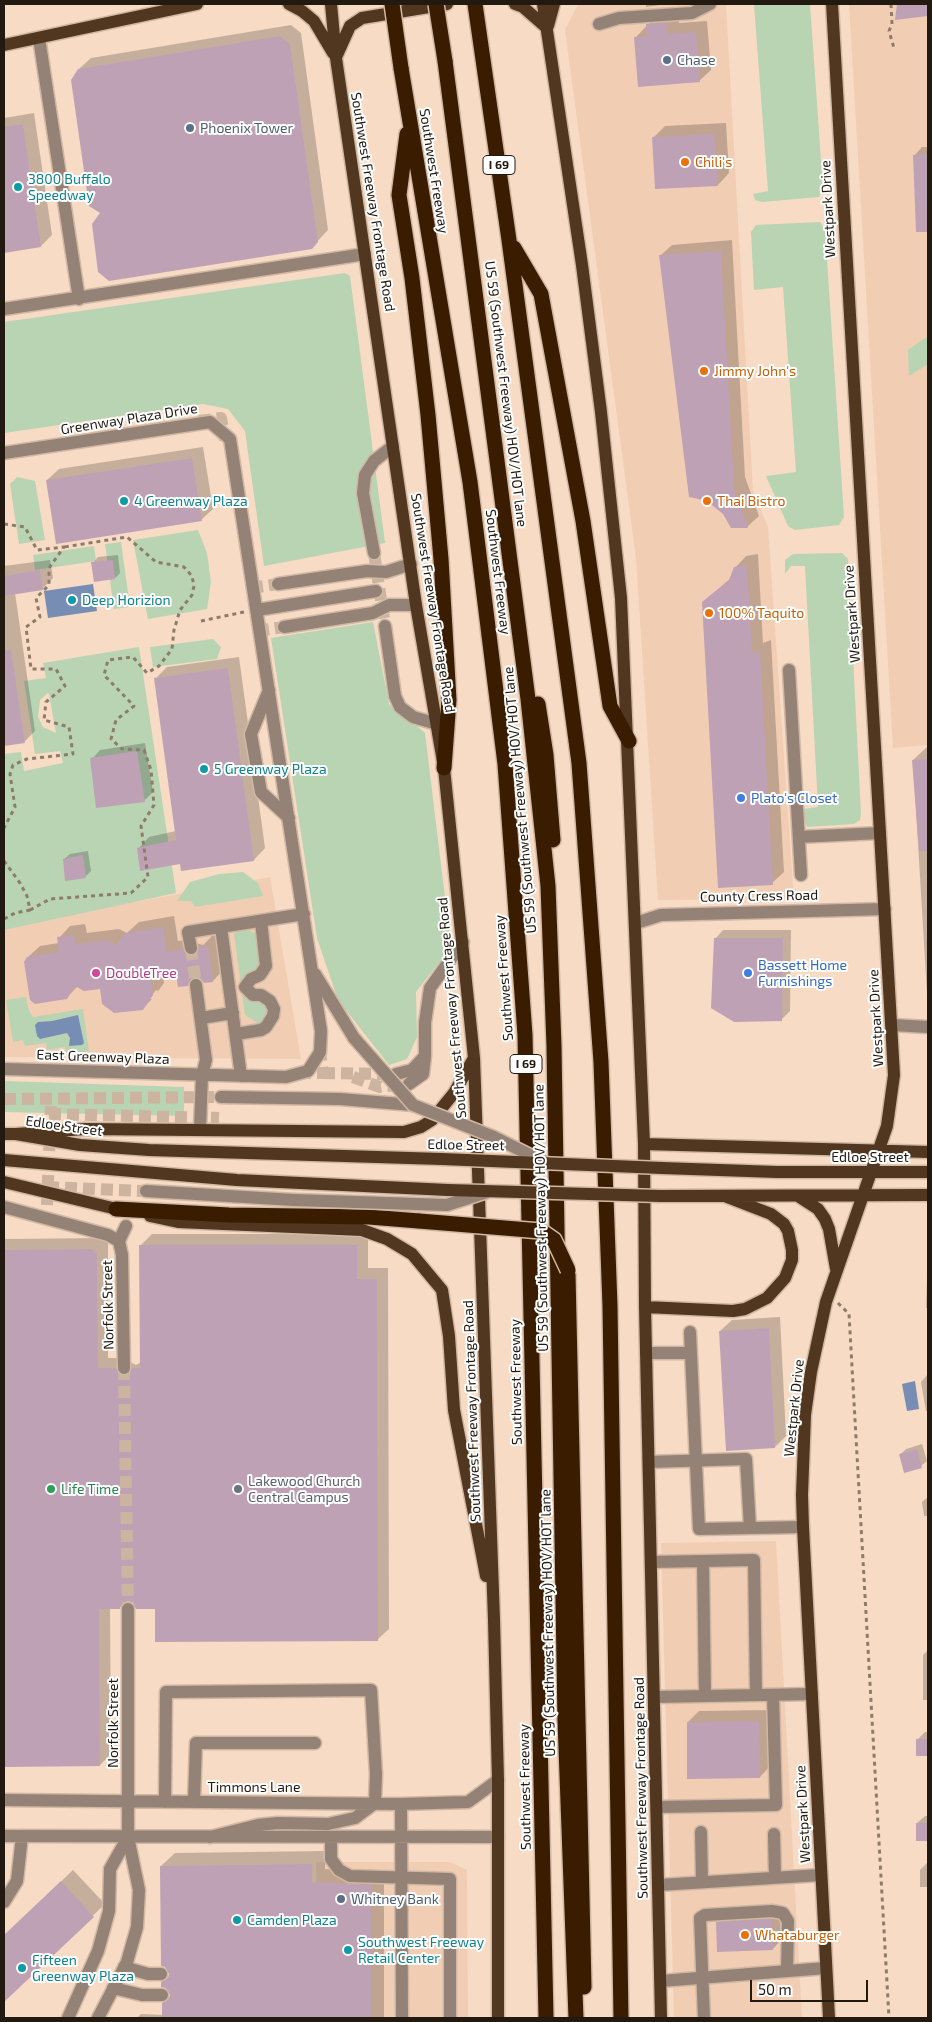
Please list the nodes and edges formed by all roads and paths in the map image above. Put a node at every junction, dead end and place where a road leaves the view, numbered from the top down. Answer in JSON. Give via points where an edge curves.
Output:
{"nodes":[{"id":1,"x":197,"y":4,"type":"edge"},
{"id":2,"x":289,"y":4,"type":"edge"},
{"id":3,"x":331,"y":4,"type":"edge"},
{"id":4,"x":392,"y":4,"type":"edge"},
{"id":5,"x":436,"y":4,"type":"edge"},
{"id":6,"x":447,"y":4,"type":"edge"},
{"id":7,"x":475,"y":4,"type":"edge"},
{"id":8,"x":515,"y":4,"type":"edge"},
{"id":9,"x":543,"y":4,"type":"edge"},
{"id":10,"x":554,"y":4,"type":"edge"},
{"id":11,"x":710,"y":4,"type":"edge"},
{"id":12,"x":832,"y":4,"type":"edge"},
{"id":13,"x":891,"y":4,"type":"edge"},
{"id":14,"x":599,"y":24,"type":"dead end"},
{"id":15,"x":547,"y":28,"type":"junction"},
{"id":16,"x":39,"y":38,"type":"junction"},
{"id":17,"x":4,"y":45,"type":"edge"},
{"id":18,"x":894,"y":48,"type":"dead end"},
{"id":19,"x":336,"y":58,"type":"junction"},
{"id":20,"x":408,"y":118,"type":"junction"},
{"id":21,"x":510,"y":240,"type":"junction"},
{"id":22,"x":365,"y":254,"type":"junction"},
{"id":23,"x":79,"y":298,"type":"junction"},
{"id":24,"x":4,"y":309,"type":"edge"},
{"id":25,"x":481,"y":326,"type":"junction"},
{"id":26,"x":394,"y":446,"type":"junction"},
{"id":27,"x":4,"y":452,"type":"edge"},
{"id":28,"x":4,"y":524,"type":"edge"},
{"id":29,"x":64,"y":547,"type":"junction"},
{"id":30,"x":374,"y":553,"type":"tunnel mouth"},
{"id":31,"x":411,"y":564,"type":"junction"},
{"id":32,"x":386,"y":572,"type":"junction"},
{"id":33,"x":278,"y":584,"type":"tunnel mouth"},
{"id":34,"x":376,"y":591,"type":"junction"},
{"id":35,"x":389,"y":605,"type":"junction"},
{"id":36,"x":416,"y":605,"type":"junction"},
{"id":37,"x":257,"y":610,"type":"junction"},
{"id":38,"x":201,"y":621,"type":"dead end"},
{"id":39,"x":385,"y":626,"type":"tunnel mouth"},
{"id":40,"x":284,"y":627,"type":"tunnel mouth"},
{"id":41,"x":789,"y":670,"type":"dead end"},
{"id":42,"x":269,"y":689,"type":"junction"},
{"id":43,"x":437,"y":724,"type":"junction"},
{"id":44,"x":629,"y":741,"type":"junction"},
{"id":45,"x":444,"y":768,"type":"junction"},
{"id":46,"x":289,"y":818,"type":"junction"},
{"id":47,"x":4,"y":828,"type":"edge"},
{"id":48,"x":880,"y":833,"type":"junction"},
{"id":49,"x":799,"y":837,"type":"junction"},
{"id":50,"x":4,"y":861,"type":"edge"},
{"id":51,"x":801,"y":875,"type":"dead end"},
{"id":52,"x":884,"y":909,"type":"junction"},
{"id":53,"x":30,"y":910,"type":"junction"},
{"id":54,"x":304,"y":914,"type":"junction"},
{"id":55,"x":4,"y":919,"type":"edge"},
{"id":56,"x":260,"y":921,"type":"junction"},
{"id":57,"x":636,"y":923,"type":"junction"},
{"id":58,"x":220,"y":927,"type":"junction"},
{"id":59,"x":462,"y":942,"type":"junction"},
{"id":60,"x":191,"y":948,"type":"tunnel mouth"},
{"id":61,"x":312,"y":969,"type":"junction"},
{"id":62,"x":196,"y":985,"type":"tunnel mouth"},
{"id":63,"x":233,"y":1013,"type":"junction"},
{"id":64,"x":201,"y":1018,"type":"junction"},
{"id":65,"x":892,"y":1025,"type":"junction"},
{"id":66,"x":928,"y":1027,"type":"edge"},
{"id":67,"x":236,"y":1034,"type":"junction"},
{"id":68,"x":425,"y":1056,"type":"junction"},
{"id":69,"x":474,"y":1058,"type":"junction"},
{"id":70,"x":4,"y":1069,"type":"edge"},
{"id":71,"x":396,"y":1074,"type":"tunnel mouth"},
{"id":72,"x":202,"y":1075,"type":"junction"},
{"id":73,"x":241,"y":1076,"type":"junction"},
{"id":74,"x":409,"y":1084,"type":"tunnel mouth"},
{"id":75,"x":221,"y":1097,"type":"tunnel mouth"},
{"id":76,"x":413,"y":1105,"type":"junction"},
{"id":77,"x":200,"y":1129,"type":"junction"},
{"id":78,"x":10,"y":1134,"type":"edge"},
{"id":79,"x":644,"y":1144,"type":"junction"},
{"id":80,"x":879,"y":1151,"type":"junction"},
{"id":81,"x":928,"y":1152,"type":"edge"},
{"id":82,"x":4,"y":1160,"type":"edge"},
{"id":83,"x":544,"y":1162,"type":"junction"},
{"id":84,"x":567,"y":1164,"type":"junction"},
{"id":85,"x":871,"y":1172,"type":"junction"},
{"id":86,"x":928,"y":1172,"type":"edge"},
{"id":87,"x":4,"y":1182,"type":"edge"},
{"id":88,"x":146,"y":1191,"type":"tunnel mouth"},
{"id":89,"x":487,"y":1192,"type":"junction"},
{"id":90,"x":567,"y":1194,"type":"junction"},
{"id":91,"x":798,"y":1196,"type":"junction"},
{"id":92,"x":862,"y":1196,"type":"junction"},
{"id":93,"x":928,"y":1196,"type":"edge"},
{"id":94,"x":723,"y":1197,"type":"junction"},
{"id":95,"x":47,"y":1205,"type":"tunnel mouth"},
{"id":96,"x":4,"y":1207,"type":"edge"},
{"id":97,"x":116,"y":1209,"type":"junction"},
{"id":98,"x":49,"y":1219,"type":"junction"},
{"id":99,"x":126,"y":1226,"type":"dead end"},
{"id":100,"x":119,"y":1241,"type":"junction"},
{"id":101,"x":568,"y":1270,"type":"junction"},
{"id":102,"x":836,"y":1272,"type":"junction"},
{"id":103,"x":829,"y":1294,"type":"junction"},
{"id":104,"x":645,"y":1307,"type":"junction"},
{"id":105,"x":690,"y":1332,"type":"dead end"},
{"id":106,"x":646,"y":1353,"type":"junction"},
{"id":107,"x":691,"y":1353,"type":"junction"},
{"id":108,"x":124,"y":1368,"type":"tunnel mouth"},
{"id":109,"x":696,"y":1461,"type":"junction"},
{"id":110,"x":649,"y":1462,"type":"junction"},
{"id":111,"x":802,"y":1527,"type":"junction"},
{"id":112,"x":750,"y":1528,"type":"junction"},
{"id":113,"x":651,"y":1562,"type":"junction"},
{"id":114,"x":703,"y":1562,"type":"junction"},
{"id":115,"x":128,"y":1609,"type":"tunnel mouth"},
{"id":116,"x":494,"y":1620,"type":"junction"},
{"id":117,"x":812,"y":1694,"type":"junction"},
{"id":118,"x":756,"y":1695,"type":"junction"},
{"id":119,"x":773,"y":1695,"type":"junction"},
{"id":120,"x":705,"y":1696,"type":"junction"},
{"id":121,"x":654,"y":1697,"type":"junction"},
{"id":122,"x":315,"y":1744,"type":"dead end"},
{"id":123,"x":498,"y":1780,"type":"junction"},
{"id":124,"x":4,"y":1800,"type":"edge"},
{"id":125,"x":165,"y":1802,"type":"junction"},
{"id":126,"x":194,"y":1802,"type":"junction"},
{"id":127,"x":128,"y":1803,"type":"junction"},
{"id":128,"x":375,"y":1804,"type":"junction"},
{"id":129,"x":401,"y":1804,"type":"junction"},
{"id":130,"x":657,"y":1807,"type":"junction"},
{"id":131,"x":701,"y":1832,"type":"dead end"},
{"id":132,"x":774,"y":1834,"type":"dead end"},
{"id":133,"x":4,"y":1836,"type":"edge"},
{"id":134,"x":22,"y":1836,"type":"junction"},
{"id":135,"x":401,"y":1836,"type":"junction"},
{"id":136,"x":128,"y":1837,"type":"junction"},
{"id":137,"x":210,"y":1837,"type":"junction"},
{"id":138,"x":498,"y":1837,"type":"junction"},
{"id":139,"x":331,"y":1838,"type":"junction"},
{"id":140,"x":821,"y":1875,"type":"junction"},
{"id":141,"x":402,"y":1877,"type":"junction"},
{"id":142,"x":775,"y":1878,"type":"junction"},
{"id":143,"x":702,"y":1882,"type":"junction"},
{"id":144,"x":659,"y":1885,"type":"junction"},
{"id":145,"x":4,"y":1902,"type":"edge"},
{"id":146,"x":124,"y":1967,"type":"junction"},
{"id":147,"x":826,"y":1968,"type":"junction"},
{"id":148,"x":787,"y":1972,"type":"junction"},
{"id":149,"x":161,"y":1974,"type":"dead end"},
{"id":150,"x":702,"y":1978,"type":"junction"},
{"id":151,"x":661,"y":1981,"type":"junction"},
{"id":152,"x":114,"y":1988,"type":"junction"},
{"id":153,"x":162,"y":1996,"type":"dead end"},
{"id":154,"x":68,"y":2018,"type":"edge"},
{"id":155,"x":98,"y":2018,"type":"edge"},
{"id":156,"x":402,"y":2018,"type":"edge"},
{"id":157,"x":450,"y":2018,"type":"edge"},
{"id":158,"x":498,"y":2018,"type":"edge"},
{"id":159,"x":546,"y":2018,"type":"edge"},
{"id":160,"x":576,"y":2018,"type":"edge"},
{"id":161,"x":584,"y":2018,"type":"edge"},
{"id":162,"x":621,"y":2018,"type":"edge"},
{"id":163,"x":662,"y":2018,"type":"edge"},
{"id":164,"x":704,"y":2018,"type":"edge"},
{"id":165,"x":829,"y":2018,"type":"edge"},
{"id":166,"x":890,"y":2018,"type":"edge"}],
"edges":[{"from":1,"to":16,"type":"main road"},
{"from":2,"to":19,"type":"main road","via":[[314,20]]},
{"from":3,"to":19,"type":"main road","name":"Southwest Freeway Frontage Road"},
{"from":4,"to":20,"type":"highway","name":"Southwest Freeway","number":"I 69","bridge":true},
{"from":5,"to":25,"type":"highway","name":"US 59 (Southwest Freeway) HOV/HOT lane","bridge":true},
{"from":6,"to":19,"type":"main road","via":[[362,18],[347,31]]},
{"from":7,"to":21,"type":"highway","number":"I 69"},
{"from":8,"to":15,"type":"main road"},
{"from":9,"to":15,"type":"main road","name":"Southwest Freeway Frontage Road"},
{"from":10,"to":15,"type":"main road"},
{"from":11,"to":14,"type":"street","via":[[692,13],[620,18]]},
{"from":12,"to":48,"type":"main road","name":"Westpark Drive"},
{"from":13,"to":18,"type":"path","via":[[889,31]]},
{"from":15,"to":44,"type":"main road","name":"Southwest Freeway Frontage Road","via":[[601,412],[621,598]]},
{"from":16,"to":17,"type":"main road"},
{"from":16,"to":23,"type":"street"},
{"from":19,"to":22,"type":"main road","name":"Southwest Freeway Frontage Road"},
{"from":20,"to":45,"type":"highway","via":[[399,195],[428,415],[440,549],[449,700]]},
{"from":20,"to":159,"type":"highway","name":"Southwest Freeway","number":"I 69","via":[[470,482],[505,764],[522,996]]},
{"from":21,"to":44,"type":"highway","via":[[541,294],[583,521],[610,706]]},
{"from":21,"to":162,"type":"highway","number":"I 69","via":[[579,763],[601,1062],[610,1306]]},
{"from":22,"to":23,"type":"street"},
{"from":22,"to":26,"type":"main road","name":"Southwest Freeway Frontage Road"},
{"from":23,"to":24,"type":"street"},
{"from":25,"to":84,"type":"highway","via":[[546,755],[559,940]]},
{"from":25,"to":160,"type":"highway","name":"US 59 (Southwest Freeway) HOV/HOT lane","via":[[548,886],[554,1046],[565,1721]]},
{"from":26,"to":30,"type":"street","via":[[374,461],[365,475],[363,486]]},
{"from":26,"to":31,"type":"main road","name":"Southwest Freeway Frontage Road"},
{"from":27,"to":37,"type":"street","name":"Greenway Plaza Drive","via":[[210,422],[230,439]]},
{"from":28,"to":29,"type":"path","via":[[25,527],[37,550]]},
{"from":29,"to":47,"type":"path","via":[[49,568],[49,585],[36,598],[40,617],[26,627],[31,669],[56,669],[65,686],[46,702],[44,720],[69,727],[73,754],[27,759],[12,765],[10,774],[15,807]]},
{"from":29,"to":53,"type":"path","via":[[127,537],[156,562],[184,567],[192,576],[194,586],[192,595],[180,610],[172,649],[159,666],[147,673],[133,657],[108,660],[104,675],[134,706],[116,720],[111,739],[122,749],[144,750],[150,770],[154,805],[141,826],[148,878],[131,893],[50,899]]},
{"from":31,"to":32,"type":"street"},
{"from":31,"to":36,"type":"main road","name":"Southwest Freeway Frontage Road"},
{"from":32,"to":33,"type":"street","via":[[367,570]]},
{"from":32,"to":34,"type":"street"},
{"from":34,"to":35,"type":"street"},
{"from":34,"to":37,"type":"street"},
{"from":35,"to":36,"type":"street"},
{"from":35,"to":40,"type":"street","via":[[373,613]]},
{"from":36,"to":43,"type":"main road","name":"Southwest Freeway Frontage Road"},
{"from":37,"to":38,"type":"path"},
{"from":37,"to":42,"type":"street","name":"Greenway Plaza Drive"},
{"from":39,"to":43,"type":"street","via":[[395,696],[400,707],[413,717]]},
{"from":41,"to":49,"type":"street"},
{"from":42,"to":46,"type":"street","name":"Greenway Plaza Drive"},
{"from":42,"to":46,"type":"street","via":[[251,734],[261,792]]},
{"from":43,"to":45,"type":"main road","name":"Southwest Freeway Frontage Road"},
{"from":44,"to":57,"type":"main road","name":"Southwest Freeway Frontage Road"},
{"from":45,"to":59,"type":"main road","name":"Southwest Freeway Frontage Road"},
{"from":46,"to":54,"type":"street","name":"Greenway Plaza Drive"},
{"from":48,"to":49,"type":"street"},
{"from":48,"to":52,"type":"main road","name":"Westpark Drive"},
{"from":49,"to":51,"type":"street"},
{"from":50,"to":53,"type":"path","via":[[20,884]]},
{"from":52,"to":57,"type":"street","name":"County Cress Road","via":[[661,915]]},
{"from":52,"to":65,"type":"main road","name":"Westpark Drive"},
{"from":53,"to":55,"type":"path"},
{"from":54,"to":56,"type":"street"},
{"from":54,"to":61,"type":"street","name":"East Greenway Plaza"},
{"from":56,"to":58,"type":"street"},
{"from":56,"to":67,"type":"street","via":[[266,966],[245,987],[253,995],[270,1001],[273,1016],[261,1030]]},
{"from":57,"to":79,"type":"main road","name":"Southwest Freeway Frontage Road"},
{"from":58,"to":60,"type":"street","via":[[188,932]]},
{"from":58,"to":63,"type":"street"},
{"from":59,"to":68,"type":"street","via":[[430,988]]},
{"from":59,"to":69,"type":"main road","name":"Southwest Freeway Frontage Road"},
{"from":61,"to":73,"type":"street","name":"East Greenway Plaza","via":[[321,1031],[320,1052],[308,1071],[286,1077]]},
{"from":61,"to":76,"type":"street","bridge":true,"via":[[354,1038]]},
{"from":62,"to":64,"type":"street"},
{"from":63,"to":64,"type":"street"},
{"from":63,"to":67,"type":"street"},
{"from":64,"to":72,"type":"street","via":[[206,1060]]},
{"from":65,"to":66,"type":"street"},
{"from":65,"to":80,"type":"main road","name":"Westpark Drive","via":[[894,1075],[887,1126]]},
{"from":67,"to":73,"type":"street"},
{"from":68,"to":71,"type":"street","via":[[412,1070]]},
{"from":68,"to":74,"type":"street","via":[[423,1074]]},
{"from":69,"to":77,"type":"main road","via":[[454,1093],[422,1127],[389,1132]]},
{"from":69,"to":116,"type":"main road","name":"Southwest Freeway Frontage Road"},
{"from":70,"to":72,"type":"street","name":"East Greenway Plaza"},
{"from":72,"to":73,"type":"street","name":"East Greenway Plaza"},
{"from":72,"to":77,"type":"street"},
{"from":75,"to":76,"type":"street","via":[[340,1099]]},
{"from":76,"to":83,"type":"street","bridge":true,"via":[[494,1137]]},
{"from":77,"to":78,"type":"main road","via":[[85,1129]]},
{"from":78,"to":83,"type":"main road","name":"Edloe Street","bridge":true,"via":[[90,1146],[226,1154]]},
{"from":79,"to":80,"type":"main road"},
{"from":79,"to":104,"type":"main road","name":"Southwest Freeway Frontage Road"},
{"from":80,"to":81,"type":"main road"},
{"from":80,"to":85,"type":"main road","name":"Westpark Drive"},
{"from":82,"to":89,"type":"main road","bridge":true,"via":[[228,1179]]},
{"from":83,"to":84,"type":"main road","name":"Edloe Street","bridge":true},
{"from":84,"to":85,"type":"main road","name":"Edloe Street","bridge":true},
{"from":84,"to":90,"type":"highway"},
{"from":85,"to":86,"type":"main road","name":"Edloe Street"},
{"from":85,"to":92,"type":"main road","name":"Westpark Drive"},
{"from":87,"to":97,"type":"main road"},
{"from":88,"to":89,"type":"street","bridge":true,"via":[[294,1200],[447,1204]]},
{"from":89,"to":90,"type":"main road","bridge":true},
{"from":90,"to":94,"type":"main road","bridge":true},
{"from":90,"to":101,"type":"highway"},
{"from":91,"to":92,"type":"main road"},
{"from":91,"to":94,"type":"main road"},
{"from":91,"to":102,"type":"main road","via":[[818,1209],[825,1219]]},
{"from":92,"to":93,"type":"main road"},
{"from":92,"to":102,"type":"main road","name":"Westpark Drive"},
{"from":94,"to":104,"type":"main road","via":[[771,1214],[784,1224],[792,1250],[785,1278],[766,1298],[745,1309]]},
{"from":95,"to":98,"type":"street"},
{"from":96,"to":98,"type":"street"},
{"from":97,"to":101,"type":"highway","bridge":true,"via":[[369,1217],[542,1231],[554,1240]]},
{"from":97,"to":116,"type":"main road","via":[[178,1222],[362,1230],[387,1239],[412,1254],[442,1290],[454,1410],[468,1469]]},
{"from":98,"to":100,"type":"street","via":[[108,1234]]},
{"from":99,"to":100,"type":"street"},
{"from":100,"to":108,"type":"street","name":"Norfolk Street"},
{"from":101,"to":161,"type":"highway"},
{"from":102,"to":103,"type":"main road","name":"Westpark Drive"},
{"from":103,"to":111,"type":"main road","name":"Westpark Drive","via":[[805,1415]]},
{"from":103,"to":166,"type":"path","via":[[849,1314]]},
{"from":104,"to":106,"type":"main road","name":"Southwest Freeway Frontage Road"},
{"from":105,"to":107,"type":"street"},
{"from":106,"to":107,"type":"street"},
{"from":106,"to":110,"type":"main road","name":"Southwest Freeway Frontage Road"},
{"from":107,"to":109,"type":"street"},
{"from":109,"to":110,"type":"street"},
{"from":109,"to":112,"type":"street","via":[[699,1529]]},
{"from":109,"to":112,"type":"street","via":[[746,1459]]},
{"from":110,"to":113,"type":"main road","name":"Southwest Freeway Frontage Road"},
{"from":111,"to":112,"type":"street"},
{"from":111,"to":117,"type":"main road","name":"Westpark Drive"},
{"from":113,"to":114,"type":"street"},
{"from":113,"to":121,"type":"main road","name":"Southwest Freeway Frontage Road"},
{"from":114,"to":118,"type":"street","via":[[754,1560]]},
{"from":114,"to":120,"type":"street"},
{"from":115,"to":127,"type":"street","name":"Norfolk Street"},
{"from":116,"to":123,"type":"main road","name":"Southwest Freeway Frontage Road"},
{"from":117,"to":119,"type":"street"},
{"from":117,"to":140,"type":"main road","name":"Westpark Drive"},
{"from":118,"to":119,"type":"street"},
{"from":118,"to":120,"type":"street"},
{"from":119,"to":130,"type":"street","via":[[776,1806]]},
{"from":120,"to":121,"type":"street"},
{"from":121,"to":130,"type":"main road","name":"Southwest Freeway Frontage Road"},
{"from":122,"to":126,"type":"street","via":[[196,1743]]},
{"from":123,"to":129,"type":"street","name":"Timmons Lane","via":[[468,1802]]},
{"from":123,"to":138,"type":"main road","name":"Southwest Freeway Frontage Road"},
{"from":124,"to":127,"type":"street","name":"Timmons Lane"},
{"from":125,"to":126,"type":"street","name":"Timmons Lane"},
{"from":125,"to":127,"type":"street","name":"Timmons Lane"},
{"from":125,"to":128,"type":"street","via":[[166,1692],[371,1690]]},
{"from":126,"to":128,"type":"street","name":"Timmons Lane"},
{"from":127,"to":136,"type":"street","name":"Norfolk Street"},
{"from":128,"to":129,"type":"street","name":"Timmons Lane"},
{"from":128,"to":137,"type":"street","via":[[355,1818],[328,1824],[258,1825]]},
{"from":129,"to":135,"type":"street"},
{"from":130,"to":144,"type":"main road","name":"Southwest Freeway Frontage Road"},
{"from":131,"to":143,"type":"street"},
{"from":132,"to":142,"type":"street"},
{"from":133,"to":134,"type":"street"},
{"from":134,"to":136,"type":"street"},
{"from":134,"to":145,"type":"street","via":[[17,1881]]},
{"from":135,"to":138,"type":"street"},
{"from":135,"to":139,"type":"street"},
{"from":135,"to":141,"type":"street"},
{"from":136,"to":137,"type":"street"},
{"from":136,"to":146,"type":"street","name":"Norfolk Street","via":[[139,1890],[138,1927]]},
{"from":136,"to":154,"type":"street","via":[[110,1868],[109,1911],[98,1950]]},
{"from":137,"to":139,"type":"street"},
{"from":138,"to":158,"type":"main road","name":"Southwest Freeway Frontage Road"},
{"from":139,"to":141,"type":"street","via":[[331,1859],[339,1870],[350,1876]]},
{"from":140,"to":142,"type":"street"},
{"from":140,"to":147,"type":"main road","name":"Westpark Drive"},
{"from":141,"to":156,"type":"street"},
{"from":141,"to":157,"type":"street","via":[[450,1879]]},
{"from":142,"to":143,"type":"street"},
{"from":143,"to":144,"type":"street"},
{"from":144,"to":151,"type":"main road","name":"Southwest Freeway Frontage Road"},
{"from":146,"to":149,"type":"street"},
{"from":146,"to":152,"type":"street","name":"Norfolk Street"},
{"from":147,"to":148,"type":"street"},
{"from":147,"to":165,"type":"main road","name":"Westpark Drive"},
{"from":148,"to":150,"type":"street"},
{"from":148,"to":150,"type":"street","via":[[788,1921],[783,1913],[705,1915],[700,1918]]},
{"from":150,"to":151,"type":"street"},
{"from":150,"to":164,"type":"street"},
{"from":151,"to":163,"type":"main road","name":"Southwest Freeway Frontage Road"},
{"from":152,"to":153,"type":"street","via":[[142,1996]]},
{"from":152,"to":155,"type":"street","name":"Norfolk Street"}]}
